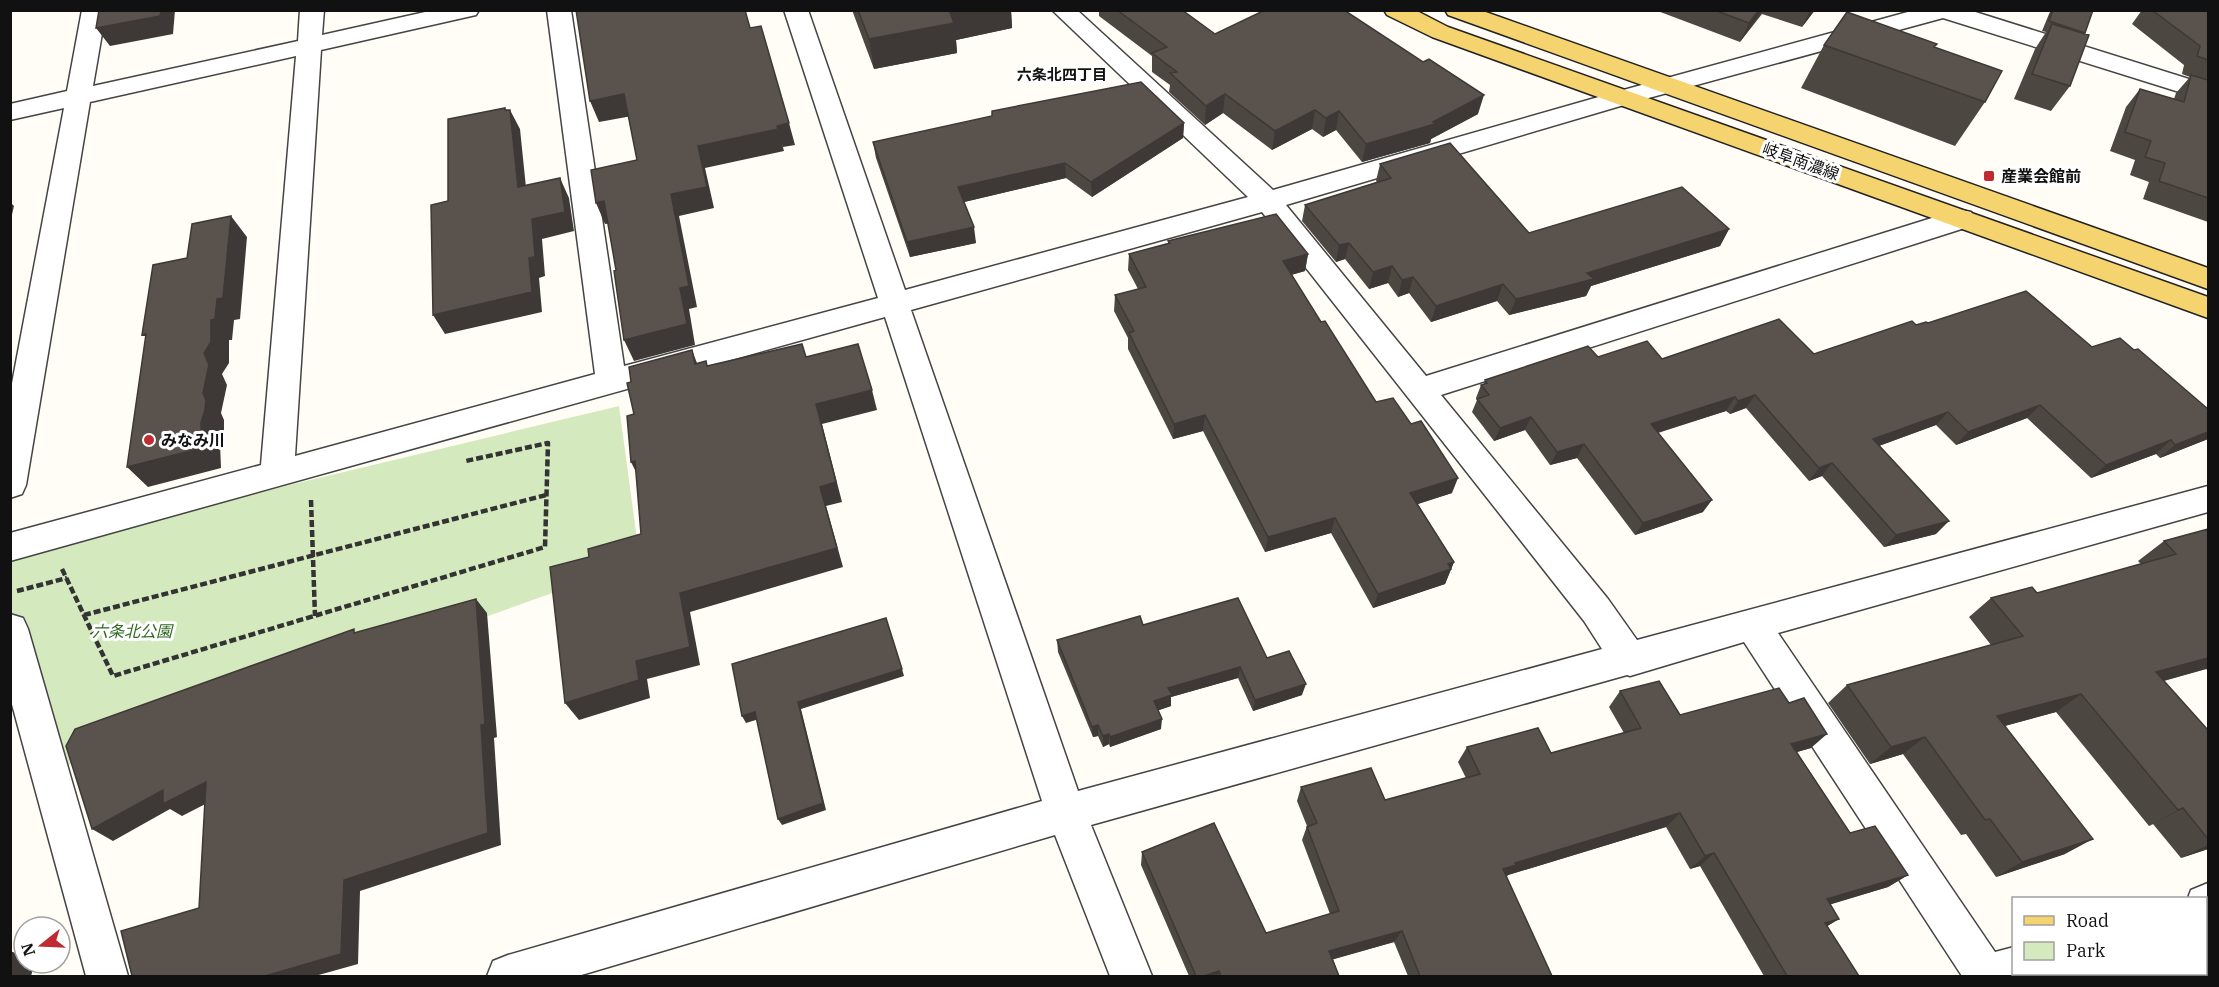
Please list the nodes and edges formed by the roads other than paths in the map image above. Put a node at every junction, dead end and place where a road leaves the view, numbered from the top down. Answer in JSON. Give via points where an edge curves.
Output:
{"nodes":[{"id":1,"x":94,"y":10,"type":"edge"},
{"id":2,"x":312,"y":10,"type":"edge"},
{"id":3,"x":468,"y":10,"type":"edge"},
{"id":4,"x":559,"y":10,"type":"edge"},
{"id":5,"x":796,"y":10,"type":"edge"},
{"id":6,"x":1063,"y":10,"type":"edge"},
{"id":7,"x":1395,"y":10,"type":"edge"},
{"id":8,"x":1456,"y":10,"type":"edge"},
{"id":9,"x":1943,"y":11,"type":"edge"},
{"id":10,"x":309,"y":46,"type":"junction"},
{"id":11,"x":1667,"y":86,"type":"junction"},
{"id":12,"x":2208,"y":93,"type":"edge"},
{"id":13,"x":79,"y":97,"type":"junction"},
{"id":14,"x":1625,"y":97,"type":"junction"},
{"id":15,"x":10,"y":112,"type":"edge"},
{"id":16,"x":1268,"y":201,"type":"junction"},
{"id":17,"x":1961,"y":219,"type":"junction"},
{"id":18,"x":2208,"y":279,"type":"edge"},
{"id":19,"x":896,"y":304,"type":"junction"},
{"id":20,"x":2208,"y":308,"type":"edge"},
{"id":21,"x":611,"y":381,"type":"junction"},
{"id":22,"x":1420,"y":390,"type":"junction"},
{"id":23,"x":277,"y":474,"type":"junction"},
{"id":24,"x":10,"y":484,"type":"edge"},
{"id":25,"x":2205,"y":504,"type":"edge"},
{"id":26,"x":10,"y":547,"type":"edge"},
{"id":27,"x":1753,"y":625,"type":"junction"},
{"id":28,"x":10,"y":629,"type":"edge"},
{"id":29,"x":1630,"y":660,"type":"junction"},
{"id":30,"x":1066,"y":813,"type":"junction"},
{"id":31,"x":2012,"y":968,"type":"edge"},
{"id":32,"x":107,"y":976,"type":"edge"},
{"id":33,"x":508,"y":976,"type":"edge"},
{"id":34,"x":1131,"y":976,"type":"edge"},
{"id":35,"x":1986,"y":976,"type":"edge"}],
"edges":[{"from":1,"to":13,"type":"street"},
{"from":2,"to":10,"type":"street"},
{"from":3,"to":10,"type":"street"},
{"from":4,"to":21,"type":"street"},
{"from":5,"to":19,"type":"street"},
{"from":6,"to":16,"type":"street"},
{"from":7,"to":14,"type":"main road","name":"岐阜南濃線","via":[[1440,32]]},
{"from":8,"to":11,"type":"main road","name":"岐阜南濃線"},
{"from":9,"to":11,"type":"street"},
{"from":9,"to":12,"type":"street"},
{"from":10,"to":13,"type":"street"},
{"from":10,"to":23,"type":"street"},
{"from":11,"to":14,"type":"street"},
{"from":11,"to":18,"type":"main road","name":"岐阜南濃線"},
{"from":13,"to":15,"type":"street"},
{"from":13,"to":24,"type":"street"},
{"from":14,"to":16,"type":"street"},
{"from":14,"to":17,"type":"main road","name":"岐阜南濃線"},
{"from":16,"to":19,"type":"street"},
{"from":16,"to":22,"type":"street"},
{"from":17,"to":20,"type":"main road","name":"岐阜南濃線"},
{"from":17,"to":22,"type":"street"},
{"from":19,"to":21,"type":"street"},
{"from":19,"to":30,"type":"street"},
{"from":21,"to":23,"type":"street"},
{"from":22,"to":29,"type":"street","via":[[1596,610]]},
{"from":23,"to":26,"type":"street"},
{"from":25,"to":27,"type":"street"},
{"from":27,"to":29,"type":"street"},
{"from":27,"to":35,"type":"street"},
{"from":28,"to":32,"type":"street"},
{"from":29,"to":30,"type":"street"},
{"from":30,"to":33,"type":"street"},
{"from":30,"to":34,"type":"street"},
{"from":31,"to":35,"type":"street"}]}
